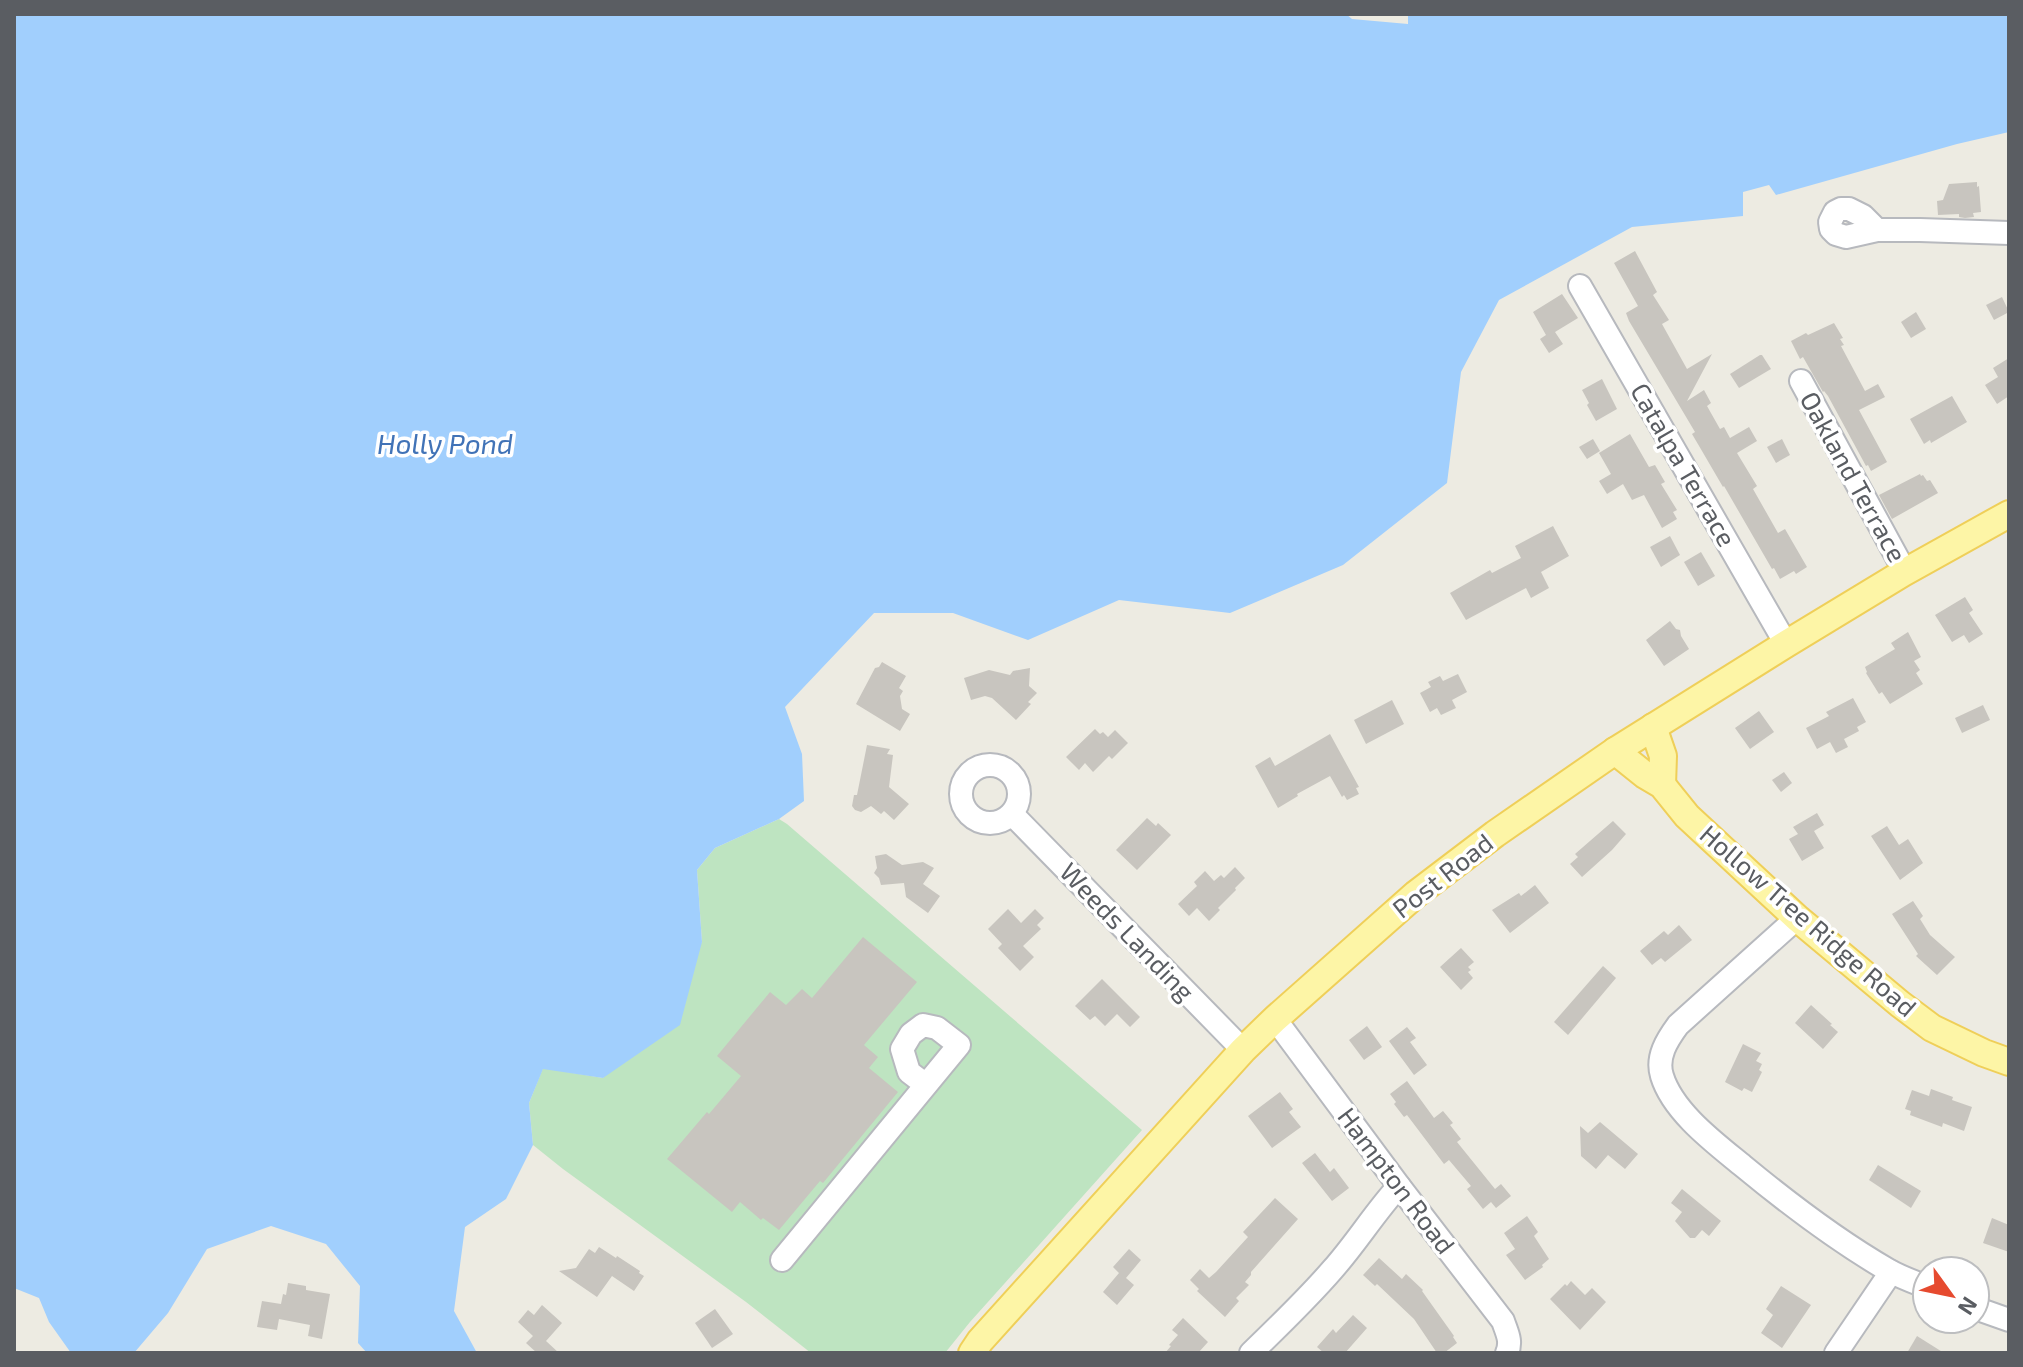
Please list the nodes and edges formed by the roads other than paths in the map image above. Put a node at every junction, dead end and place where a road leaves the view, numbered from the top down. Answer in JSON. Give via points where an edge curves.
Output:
{"nodes":[{"id":1,"x":1877,"y":230,"type":"dead end"},
{"id":2,"x":2009,"y":233,"type":"edge"},
{"id":3,"x":1580,"y":286,"type":"dead end"},
{"id":4,"x":1801,"y":381,"type":"dead end"},
{"id":5,"x":2009,"y":514,"type":"edge"},
{"id":6,"x":1905,"y":572,"type":"junction"},
{"id":7,"x":1786,"y":644,"type":"junction"},
{"id":8,"x":1653,"y":727,"type":"junction"},
{"id":9,"x":1615,"y":751,"type":"junction"},
{"id":10,"x":1662,"y":785,"type":"junction"},
{"id":11,"x":1012,"y":814,"type":"dead end"},
{"id":12,"x":1797,"y":918,"type":"junction"},
{"id":13,"x":1275,"y":1019,"type":"junction"},
{"id":14,"x":1243,"y":1050,"type":"junction"},
{"id":15,"x":2009,"y":1062,"type":"edge"},
{"id":16,"x":926,"y":1085,"type":"junction"},
{"id":17,"x":1399,"y":1186,"type":"junction"},
{"id":18,"x":782,"y":1260,"type":"dead end"},
{"id":19,"x":1891,"y":1272,"type":"junction"},
{"id":20,"x":1911,"y":1280,"type":"edge"},
{"id":21,"x":1508,"y":1349,"type":"edge"},
{"id":22,"x":972,"y":1353,"type":"edge"},
{"id":23,"x":1251,"y":1353,"type":"edge"},
{"id":24,"x":1836,"y":1353,"type":"edge"}],
"edges":[{"from":1,"to":2,"type":"street"},
{"from":3,"to":7,"type":"street","name":"Catalpa Terrace"},
{"from":4,"to":6,"type":"street","name":"Oakland Terrace"},
{"from":5,"to":6,"type":"main road","name":"Post Road"},
{"from":6,"to":7,"type":"main road","name":"Post Road"},
{"from":7,"to":8,"type":"main road","name":"Post Road"},
{"from":8,"to":9,"type":"main road","name":"Post Road"},
{"from":8,"to":10,"type":"main road","via":[[1663,756]]},
{"from":9,"to":10,"type":"main road","name":"Hollow Tree Ridge Road"},
{"from":9,"to":13,"type":"main road","name":"Post Road","via":[[1416,894]]},
{"from":10,"to":12,"type":"main road","name":"Hollow Tree Ridge Road","via":[[1687,816]]},
{"from":11,"to":14,"type":"street","name":"Weeds Landing"},
{"from":12,"to":15,"type":"main road","name":"Hollow Tree Ridge Road","via":[[1932,1028]]},
{"from":12,"to":19,"type":"street","via":[[1678,1025],[1660,1057],[1661,1074],[1682,1109],[1711,1140],[1792,1206]]},
{"from":13,"to":14,"type":"main road","name":"Post Road"},
{"from":13,"to":17,"type":"street","name":"Hampton Road"},
{"from":14,"to":22,"type":"main road","name":"Post Road"},
{"from":16,"to":16,"type":"street","via":[[959,1045],[937,1028],[923,1025],[902,1049],[909,1072]]},
{"from":16,"to":18,"type":"street"},
{"from":17,"to":21,"type":"street","name":"Hampton Road","via":[[1503,1321]]},
{"from":17,"to":23,"type":"street","via":[[1333,1269]]},
{"from":19,"to":20,"type":"street"},
{"from":19,"to":24,"type":"street"}]}
